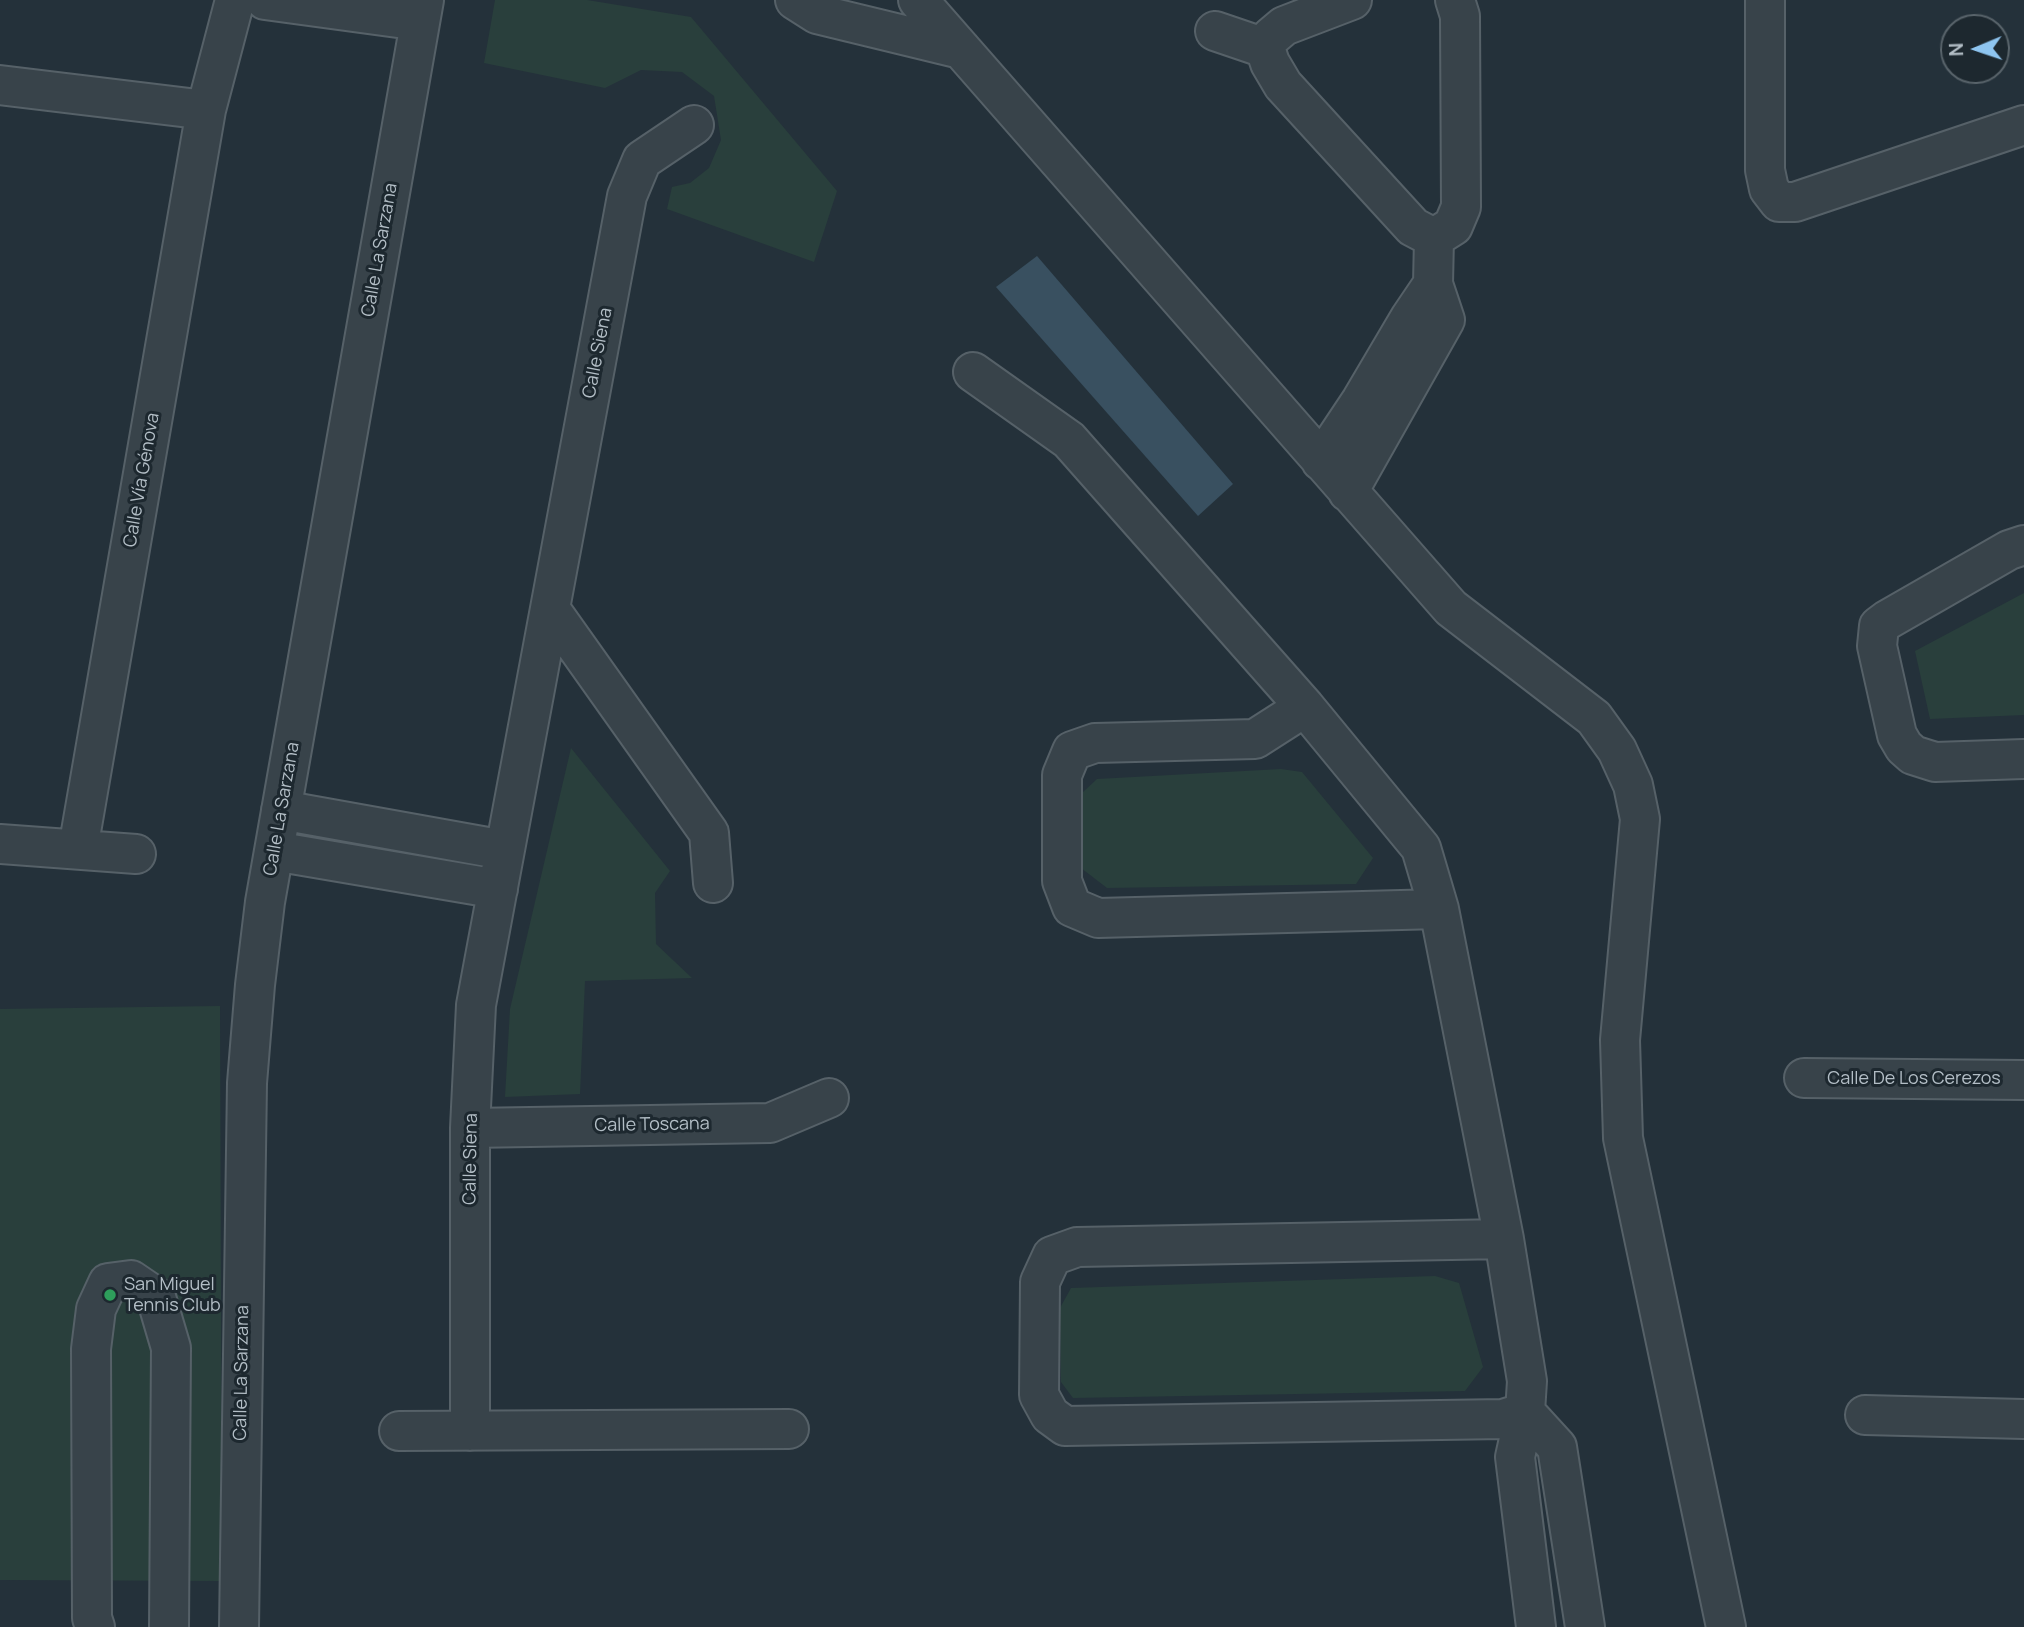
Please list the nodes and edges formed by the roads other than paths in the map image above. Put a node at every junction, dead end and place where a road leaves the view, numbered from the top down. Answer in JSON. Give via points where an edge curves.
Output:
{"nodes":[{"id":1,"x":234,"y":0,"type":"edge"},
{"id":2,"x":265,"y":0,"type":"edge"},
{"id":3,"x":795,"y":0,"type":"edge"},
{"id":4,"x":918,"y":0,"type":"edge"},
{"id":5,"x":1352,"y":0,"type":"edge"},
{"id":6,"x":1455,"y":0,"type":"edge"},
{"id":7,"x":1765,"y":0,"type":"edge"},
{"id":8,"x":422,"y":11,"type":"edge"},
{"id":9,"x":1215,"y":31,"type":"dead end"},
{"id":10,"x":1265,"y":48,"type":"junction"},
{"id":11,"x":961,"y":49,"type":"junction"},
{"id":12,"x":0,"y":85,"type":"edge"},
{"id":13,"x":206,"y":110,"type":"junction"},
{"id":14,"x":694,"y":125,"type":"dead end"},
{"id":15,"x":2024,"y":125,"type":"edge"},
{"id":16,"x":1434,"y":238,"type":"junction"},
{"id":17,"x":1433,"y":284,"type":"junction"},
{"id":18,"x":973,"y":372,"type":"dead end"},
{"id":19,"x":1321,"y":461,"type":"junction"},
{"id":20,"x":1348,"y":492,"type":"junction"},
{"id":21,"x":2024,"y":545,"type":"edge"},
{"id":22,"x":550,"y":609,"type":"junction"},
{"id":23,"x":1306,"y":706,"type":"junction"},
{"id":24,"x":2024,"y":758,"type":"edge"},
{"id":25,"x":281,"y":810,"type":"junction"},
{"id":26,"x":0,"y":844,"type":"edge"},
{"id":27,"x":78,"y":849,"type":"junction"},
{"id":28,"x":504,"y":850,"type":"junction"},
{"id":29,"x":274,"y":851,"type":"junction"},
{"id":30,"x":136,"y":854,"type":"dead end"},
{"id":31,"x":713,"y":883,"type":"dead end"},
{"id":32,"x":498,"y":890,"type":"junction"},
{"id":33,"x":1439,"y":909,"type":"junction"},
{"id":34,"x":1804,"y":1078,"type":"dead end"},
{"id":35,"x":2024,"y":1080,"type":"edge"},
{"id":36,"x":829,"y":1098,"type":"dead end"},
{"id":37,"x":470,"y":1128,"type":"junction"},
{"id":38,"x":1504,"y":1239,"type":"junction"},
{"id":39,"x":1525,"y":1412,"type":"junction"},
{"id":40,"x":1865,"y":1415,"type":"dead end"},
{"id":41,"x":2024,"y":1419,"type":"edge"},
{"id":42,"x":789,"y":1429,"type":"dead end"},
{"id":43,"x":399,"y":1431,"type":"dead end"},
{"id":44,"x":470,"y":1431,"type":"junction"},
{"id":45,"x":95,"y":1627,"type":"edge"},
{"id":46,"x":169,"y":1627,"type":"edge"},
{"id":47,"x":239,"y":1627,"type":"edge"},
{"id":48,"x":1536,"y":1627,"type":"edge"},
{"id":49,"x":1585,"y":1627,"type":"edge"},
{"id":50,"x":1726,"y":1627,"type":"edge"}],
"edges":[{"from":1,"to":13,"type":"street","name":"Calle Vía Génova"},
{"from":2,"to":8,"type":"street"},
{"from":3,"to":11,"type":"street","via":[[817,14]]},
{"from":4,"to":11,"type":"street"},
{"from":5,"to":10,"type":"street","via":[[1284,26]]},
{"from":6,"to":16,"type":"street","via":[[1460,16],[1461,207],[1453,226]]},
{"from":7,"to":15,"type":"street","via":[[1765,170],[1769,189],[1779,202],[1795,202]]},
{"from":8,"to":25,"type":"street","name":"Calle La Sarzana"},
{"from":9,"to":10,"type":"street"},
{"from":10,"to":16,"type":"street","via":[[1283,85],[1412,227]]},
{"from":11,"to":19,"type":"street"},
{"from":12,"to":13,"type":"street"},
{"from":13,"to":27,"type":"street","name":"Calle Vía Génova"},
{"from":14,"to":22,"type":"street","name":"Calle Siena","via":[[642,160],[627,196]]},
{"from":16,"to":17,"type":"street"},
{"from":17,"to":19,"type":"street"},
{"from":17,"to":20,"type":"street","via":[[1445,320]]},
{"from":18,"to":23,"type":"street","via":[[1069,440]]},
{"from":19,"to":20,"type":"street"},
{"from":20,"to":50,"type":"street","via":[[1451,608],[1594,718],[1617,750],[1633,785],[1640,819],[1620,1040],[1623,1138]]},
{"from":21,"to":24,"type":"street","via":[[1886,620],[1879,626],[1877,646],[1897,735],[1913,755],[1934,762]]},
{"from":22,"to":28,"type":"street","name":"Calle Siena"},
{"from":22,"to":31,"type":"street","via":[[709,833]]},
{"from":23,"to":33,"type":"street","via":[[1421,848]]},
{"from":23,"to":33,"type":"street","via":[[1255,739],[1095,743],[1072,751],[1062,775],[1062,881],[1072,907],[1098,918]]},
{"from":25,"to":28,"type":"street"},
{"from":25,"to":29,"type":"street","name":"Calle La Sarzana"},
{"from":26,"to":27,"type":"street"},
{"from":27,"to":30,"type":"street"},
{"from":28,"to":32,"type":"street","name":"Calle Siena"},
{"from":29,"to":32,"type":"street"},
{"from":29,"to":47,"type":"street","name":"Calle La Sarzana","via":[[247,1083]]},
{"from":32,"to":37,"type":"street","name":"Calle Siena","via":[[476,1005]]},
{"from":33,"to":38,"type":"street"},
{"from":34,"to":35,"type":"street","name":"Calle De Los Cerezos"},
{"from":36,"to":37,"type":"street","name":"Calle Toscana","via":[[770,1123]]},
{"from":37,"to":44,"type":"street","name":"Calle Siena"},
{"from":38,"to":39,"type":"street","via":[[1528,1381]]},
{"from":38,"to":39,"type":"street","via":[[1077,1247],[1052,1256],[1040,1282],[1039,1395],[1049,1415],[1065,1426],[1503,1419]]},
{"from":39,"to":48,"type":"street","via":[[1515,1457]]},
{"from":39,"to":49,"type":"street","via":[[1557,1447]]},
{"from":40,"to":41,"type":"street"},
{"from":42,"to":44,"type":"street"},
{"from":43,"to":44,"type":"street"},
{"from":45,"to":46,"type":"street","via":[[91,1349],[96,1308],[108,1283],[131,1280],[156,1297],[171,1348]]}]}
